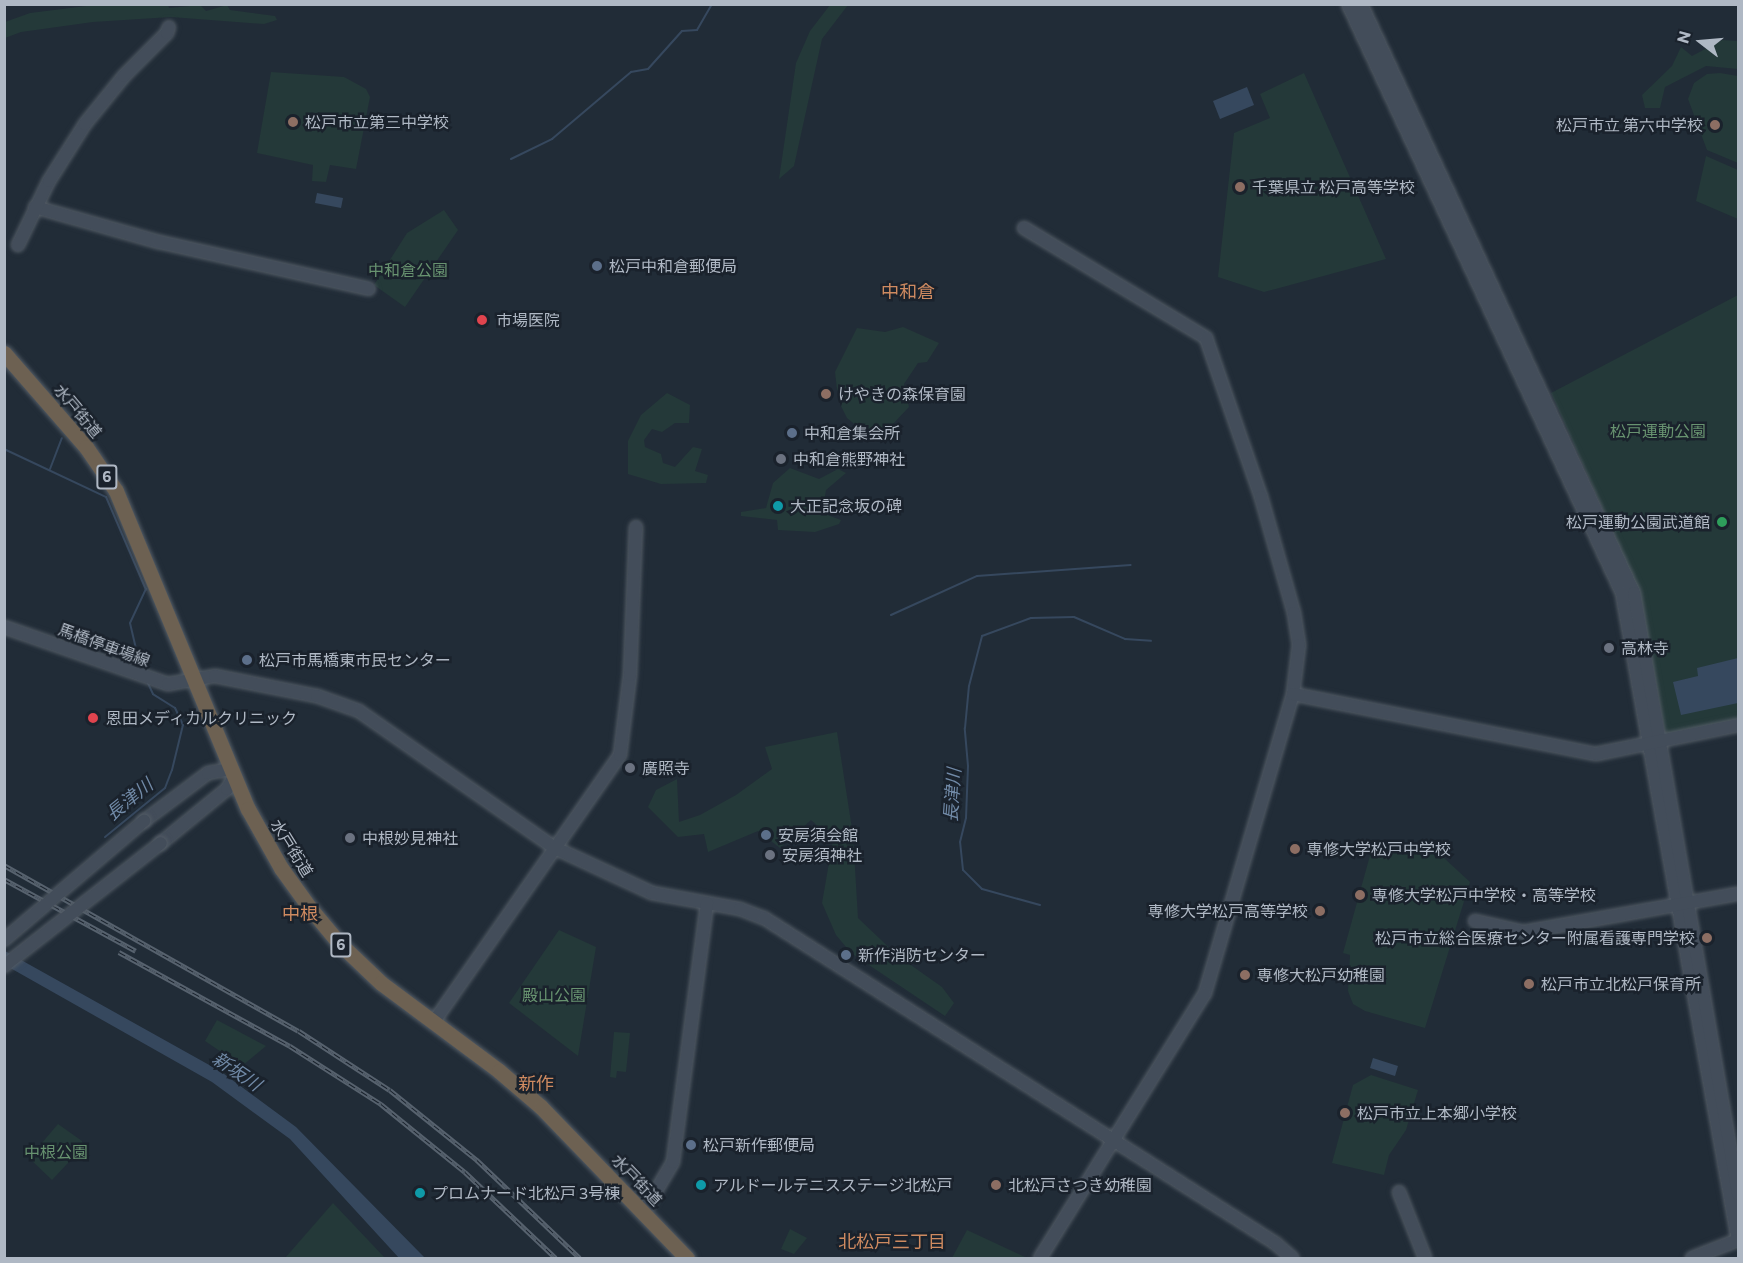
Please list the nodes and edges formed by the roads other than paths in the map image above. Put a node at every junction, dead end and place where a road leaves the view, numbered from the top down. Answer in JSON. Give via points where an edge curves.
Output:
{"nodes":[{"id":1,"x":1348,"y":4,"type":"edge"},
{"id":2,"x":1361,"y":4,"type":"edge"},
{"id":3,"x":168,"y":27,"type":"dead end"},
{"id":4,"x":35,"y":207,"type":"junction"},
{"id":5,"x":1024,"y":228,"type":"dead end"},
{"id":6,"x":18,"y":245,"type":"dead end"},
{"id":7,"x":369,"y":289,"type":"dead end"},
{"id":8,"x":4,"y":353,"type":"edge"},
{"id":9,"x":636,"y":527,"type":"dead end"},
{"id":10,"x":1606,"y":542,"type":"junction"},
{"id":11,"x":4,"y":627,"type":"edge"},
{"id":12,"x":194,"y":680,"type":"junction"},
{"id":13,"x":1293,"y":694,"type":"junction"},
{"id":14,"x":1738,"y":725,"type":"edge"},
{"id":15,"x":1656,"y":745,"type":"junction"},
{"id":16,"x":233,"y":773,"type":"junction"},
{"id":17,"x":555,"y":848,"type":"junction"},
{"id":18,"x":1738,"y":894,"type":"edge"},
{"id":19,"x":707,"y":903,"type":"junction"},
{"id":20,"x":1682,"y":904,"type":"junction"},
{"id":21,"x":1475,"y":921,"type":"dead end"},
{"id":22,"x":4,"y":940,"type":"edge"},
{"id":23,"x":4,"y":966,"type":"edge"},
{"id":24,"x":433,"y":1023,"type":"junction"},
{"id":25,"x":1112,"y":1142,"type":"junction"},
{"id":26,"x":1399,"y":1192,"type":"dead end"},
{"id":27,"x":1734,"y":1192,"type":"edge"},
{"id":28,"x":643,"y":1213,"type":"junction"},
{"id":29,"x":1738,"y":1240,"type":"edge"},
{"id":30,"x":687,"y":1258,"type":"edge"},
{"id":31,"x":1040,"y":1258,"type":"edge"},
{"id":32,"x":1292,"y":1258,"type":"edge"},
{"id":33,"x":1425,"y":1258,"type":"edge"},
{"id":34,"x":1692,"y":1258,"type":"edge"}],
"edges":[{"from":1,"to":10,"type":"street"},
{"from":2,"to":10,"type":"street"},
{"from":3,"to":4,"type":"street","via":[[167,33],[124,76],[85,124]]},
{"from":4,"to":6,"type":"street"},
{"from":4,"to":7,"type":"street","via":[[159,242]]},
{"from":5,"to":13,"type":"street","via":[[1067,251],[1208,342],[1261,497],[1294,613],[1299,645]]},
{"from":8,"to":12,"type":"highway","name":"水戸街道","number":"6","via":[[86,447],[116,491]]},
{"from":9,"to":17,"type":"street","via":[[630,675],[621,752]]},
{"from":10,"to":15,"type":"street","via":[[1636,603]]},
{"from":11,"to":12,"type":"street","name":"馬橋停車場線","via":[[141,676],[172,684]]},
{"from":12,"to":16,"type":"highway","name":"水戸街道","number":"6"},
{"from":12,"to":17,"type":"street","name":"馬橋停車場線","via":[[220,677],[349,706]]},
{"from":13,"to":15,"type":"street","via":[[1596,754]]},
{"from":13,"to":25,"type":"street","via":[[1205,993]]},
{"from":14,"to":15,"type":"street"},
{"from":15,"to":20,"type":"street"},
{"from":16,"to":22,"type":"street","bridge":true,"via":[[208,773],[144,821]]},
{"from":16,"to":23,"type":"street","bridge":true,"via":[[227,789]]},
{"from":16,"to":24,"type":"highway","name":"水戸街道","number":"6","via":[[268,847],[309,907],[358,963]]},
{"from":17,"to":19,"type":"street","name":"馬橋停車場線","via":[[652,893]]},
{"from":17,"to":24,"type":"street"},
{"from":18,"to":20,"type":"street"},
{"from":19,"to":25,"type":"street","name":"馬橋停車場線","via":[[764,918]]},
{"from":19,"to":28,"type":"street","via":[[674,1162]]},
{"from":20,"to":21,"type":"street","via":[[1524,932]]},
{"from":20,"to":27,"type":"street"},
{"from":24,"to":28,"type":"highway","name":"水戸街道","number":"6","via":[[535,1101]]},
{"from":25,"to":31,"type":"street"},
{"from":25,"to":32,"type":"street","name":"馬橋停車場線","via":[[1275,1243]]},
{"from":26,"to":33,"type":"street"},
{"from":27,"to":29,"type":"street"},
{"from":28,"to":30,"type":"highway","name":"水戸街道","number":"6"},
{"from":29,"to":34,"type":"street"}]}
